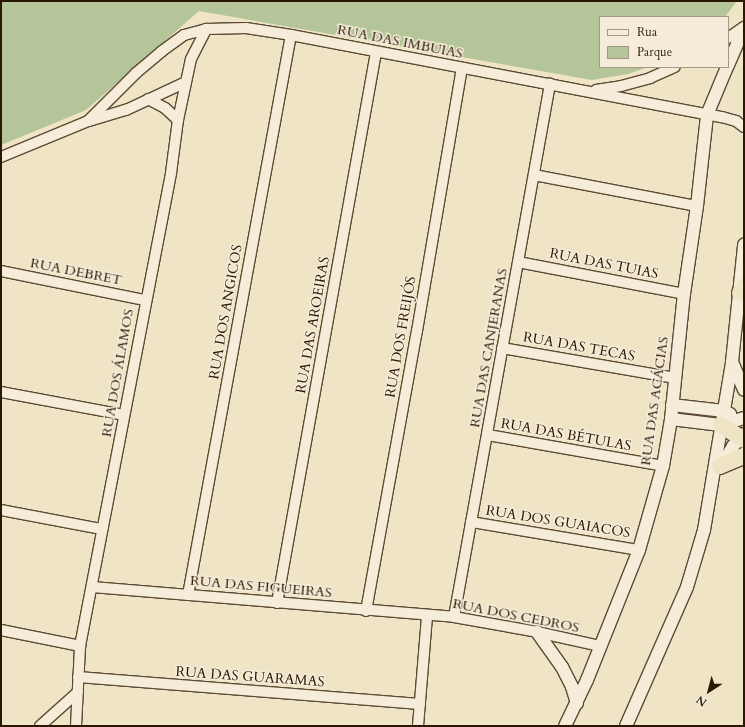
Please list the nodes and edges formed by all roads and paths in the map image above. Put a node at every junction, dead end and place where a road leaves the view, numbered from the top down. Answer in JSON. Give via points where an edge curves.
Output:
{"nodes":[{"id":1,"x":744,"y":27,"type":"edge"},
{"id":2,"x":206,"y":29,"type":"junction"},
{"id":3,"x":291,"y":35,"type":"junction"},
{"id":4,"x":729,"y":37,"type":"edge"},
{"id":5,"x":376,"y":52,"type":"junction"},
{"id":6,"x":729,"y":64,"type":"edge"},
{"id":7,"x":462,"y":68,"type":"junction"},
{"id":8,"x":673,"y":68,"type":"edge"},
{"id":9,"x":727,"y":68,"type":"edge"},
{"id":10,"x":186,"y":82,"type":"junction"},
{"id":11,"x":550,"y":84,"type":"junction"},
{"id":12,"x":588,"y":91,"type":"junction"},
{"id":13,"x":148,"y":99,"type":"junction"},
{"id":14,"x":707,"y":115,"type":"junction"},
{"id":15,"x":178,"y":120,"type":"junction"},
{"id":16,"x":88,"y":121,"type":"junction"},
{"id":17,"x":744,"y":127,"type":"edge"},
{"id":18,"x":1,"y":157,"type":"edge"},
{"id":19,"x":534,"y":175,"type":"junction"},
{"id":20,"x":697,"y":206,"type":"junction"},
{"id":21,"x":744,"y":245,"type":"edge"},
{"id":22,"x":518,"y":262,"type":"junction"},
{"id":23,"x":1,"y":271,"type":"edge"},
{"id":24,"x":742,"y":290,"type":"edge"},
{"id":25,"x":684,"y":294,"type":"junction"},
{"id":26,"x":145,"y":300,"type":"junction"},
{"id":27,"x":502,"y":348,"type":"junction"},
{"id":28,"x":732,"y":362,"type":"junction"},
{"id":29,"x":674,"y":378,"type":"junction"},
{"id":30,"x":744,"y":390,"type":"edge"},
{"id":31,"x":1,"y":392,"type":"edge"},
{"id":32,"x":672,"y":405,"type":"junction"},
{"id":33,"x":124,"y":415,"type":"junction"},
{"id":34,"x":722,"y":418,"type":"junction"},
{"id":35,"x":742,"y":418,"type":"edge"},
{"id":36,"x":671,"y":419,"type":"junction"},
{"id":37,"x":488,"y":435,"type":"junction"},
{"id":38,"x":743,"y":437,"type":"edge"},
{"id":39,"x":744,"y":456,"type":"edge"},
{"id":40,"x":663,"y":466,"type":"junction"},
{"id":41,"x":720,"y":466,"type":"junction"},
{"id":42,"x":713,"y":484,"type":"junction"},
{"id":43,"x":1,"y":510,"type":"edge"},
{"id":44,"x":471,"y":522,"type":"junction"},
{"id":45,"x":102,"y":529,"type":"junction"},
{"id":46,"x":640,"y":550,"type":"junction"},
{"id":47,"x":92,"y":587,"type":"junction"},
{"id":48,"x":188,"y":595,"type":"junction"},
{"id":49,"x":277,"y":603,"type":"junction"},
{"id":50,"x":366,"y":611,"type":"junction"},
{"id":51,"x":427,"y":616,"type":"junction"},
{"id":52,"x":454,"y":617,"type":"junction"},
{"id":53,"x":1,"y":630,"type":"edge"},
{"id":54,"x":537,"y":632,"type":"junction"},
{"id":55,"x":80,"y":646,"type":"junction"},
{"id":56,"x":600,"y":646,"type":"junction"},
{"id":57,"x":78,"y":677,"type":"junction"},
{"id":58,"x":78,"y":692,"type":"junction"},
{"id":59,"x":577,"y":703,"type":"junction"},
{"id":60,"x":420,"y":704,"type":"junction"},
{"id":61,"x":40,"y":726,"type":"edge"},
{"id":62,"x":76,"y":726,"type":"edge"},
{"id":63,"x":418,"y":726,"type":"edge"},
{"id":64,"x":565,"y":726,"type":"edge"},
{"id":65,"x":626,"y":726,"type":"edge"}],
"edges":[{"from":1,"to":4,"type":"street"},
{"from":1,"to":6,"type":"street","name":"RUA DAS ACÁCIAS"},
{"from":2,"to":3,"type":"street","name":"RUA DAS IMBUIAS","via":[[246,28]]},
{"from":2,"to":10,"type":"street","name":"RUA DOS ÁLAMOS","via":[[191,59]]},
{"from":2,"to":16,"type":"street","name":"RUA DAS IMBUIAS","via":[[184,35],[162,51]]},
{"from":3,"to":5,"type":"street","name":"RUA DAS IMBUIAS"},
{"from":3,"to":48,"type":"street","name":"RUA DOS ANGICOS"},
{"from":5,"to":7,"type":"street","name":"RUA DAS IMBUIAS"},
{"from":5,"to":49,"type":"street","name":"RUA DAS AROEIRAS"},
{"from":7,"to":11,"type":"street","name":"RUA DAS IMBUIAS"},
{"from":7,"to":50,"type":"street","name":"RUA DOS FREIJÓS"},
{"from":8,"to":12,"type":"street","name":"RUA DAS IMBUIAS","via":[[621,86]]},
{"from":9,"to":14,"type":"street","name":"RUA DAS ACÁCIAS"},
{"from":10,"to":13,"type":"street"},
{"from":10,"to":15,"type":"street","name":"RUA DOS ÁLAMOS"},
{"from":11,"to":12,"type":"street","name":"RUA DAS IMBUIAS"},
{"from":11,"to":19,"type":"street","name":"RUA DAS CANJERANAS"},
{"from":12,"to":14,"type":"street","name":"RUA DAS IMBUIAS"},
{"from":13,"to":15,"type":"street","via":[[165,108]]},
{"from":13,"to":16,"type":"street","via":[[126,110]]},
{"from":14,"to":17,"type":"street","name":"RUA DAS IMBUIAS","via":[[736,121]]},
{"from":14,"to":20,"type":"street","name":"RUA DAS ACÁCIAS"},
{"from":15,"to":26,"type":"street","name":"RUA DOS ÁLAMOS","via":[[171,174]]},
{"from":16,"to":18,"type":"street"},
{"from":19,"to":20,"type":"street"},
{"from":19,"to":22,"type":"street","name":"RUA DAS CANJERANAS"},
{"from":20,"to":25,"type":"street","name":"RUA DAS ACÁCIAS"},
{"from":21,"to":24,"type":"street"},
{"from":22,"to":25,"type":"street","name":"RUA DAS TUIAS"},
{"from":22,"to":27,"type":"street","name":"RUA DAS CANJERANAS"},
{"from":23,"to":26,"type":"street","name":"RUA DEBRET"},
{"from":24,"to":28,"type":"street"},
{"from":25,"to":29,"type":"street","name":"RUA DAS ACÁCIAS"},
{"from":26,"to":33,"type":"street","name":"RUA DOS ÁLAMOS"},
{"from":27,"to":29,"type":"street","name":"RUA DAS TECAS"},
{"from":27,"to":37,"type":"street","name":"RUA DAS CANJERANAS"},
{"from":28,"to":30,"type":"street"},
{"from":28,"to":34,"type":"street"},
{"from":29,"to":32,"type":"street","name":"RUA DAS ACÁCIAS"},
{"from":31,"to":33,"type":"street"},
{"from":32,"to":34,"type":"street"},
{"from":32,"to":36,"type":"street","name":"RUA DAS ACÁCIAS"},
{"from":33,"to":45,"type":"street","name":"RUA DOS ÁLAMOS"},
{"from":34,"to":35,"type":"street"},
{"from":34,"to":36,"type":"street"},
{"from":34,"to":38,"type":"highway"},
{"from":34,"to":42,"type":"street"},
{"from":36,"to":40,"type":"street","name":"RUA DAS ACÁCIAS"},
{"from":37,"to":40,"type":"street","name":"RUA DAS BÉTULAS"},
{"from":37,"to":44,"type":"street","name":"RUA DAS CANJERANAS"},
{"from":38,"to":41,"type":"street"},
{"from":39,"to":41,"type":"highway"},
{"from":40,"to":46,"type":"street","name":"RUA DAS ACÁCIAS"},
{"from":41,"to":42,"type":"street"},
{"from":42,"to":65,"type":"street","via":[[704,530],[687,587]]},
{"from":43,"to":45,"type":"street"},
{"from":44,"to":46,"type":"street","name":"RUA DOS GUAIACOS"},
{"from":44,"to":52,"type":"street","name":"RUA DAS CANJERANAS"},
{"from":45,"to":47,"type":"street","name":"RUA DOS ÁLAMOS"},
{"from":46,"to":56,"type":"street","name":"RUA DAS ACÁCIAS"},
{"from":47,"to":48,"type":"street","name":"RUA DAS FIGUEIRAS"},
{"from":47,"to":55,"type":"street","name":"RUA DOS ÁLAMOS"},
{"from":48,"to":49,"type":"street","name":"RUA DAS FIGUEIRAS"},
{"from":49,"to":50,"type":"street","name":"RUA DAS FIGUEIRAS"},
{"from":50,"to":51,"type":"street","name":"RUA DAS FIGUEIRAS"},
{"from":51,"to":52,"type":"street","name":"RUA DOS CEDROS"},
{"from":51,"to":60,"type":"street"},
{"from":52,"to":54,"type":"street","name":"RUA DOS CEDROS"},
{"from":53,"to":55,"type":"street"},
{"from":54,"to":56,"type":"street","name":"RUA DOS CEDROS"},
{"from":54,"to":59,"type":"street","via":[[562,667]]},
{"from":55,"to":57,"type":"street","name":"RUA DOS ÁLAMOS"},
{"from":56,"to":59,"type":"street","name":"RUA DAS ACÁCIAS"},
{"from":57,"to":58,"type":"street","name":"RUA DOS ÁLAMOS"},
{"from":57,"to":60,"type":"street","name":"RUA DAS GUARAMAS"},
{"from":58,"to":61,"type":"street"},
{"from":58,"to":62,"type":"street","name":"RUA DOS ÁLAMOS"},
{"from":59,"to":64,"type":"street","name":"RUA DAS ACÁCIAS"},
{"from":60,"to":63,"type":"street"}]}
